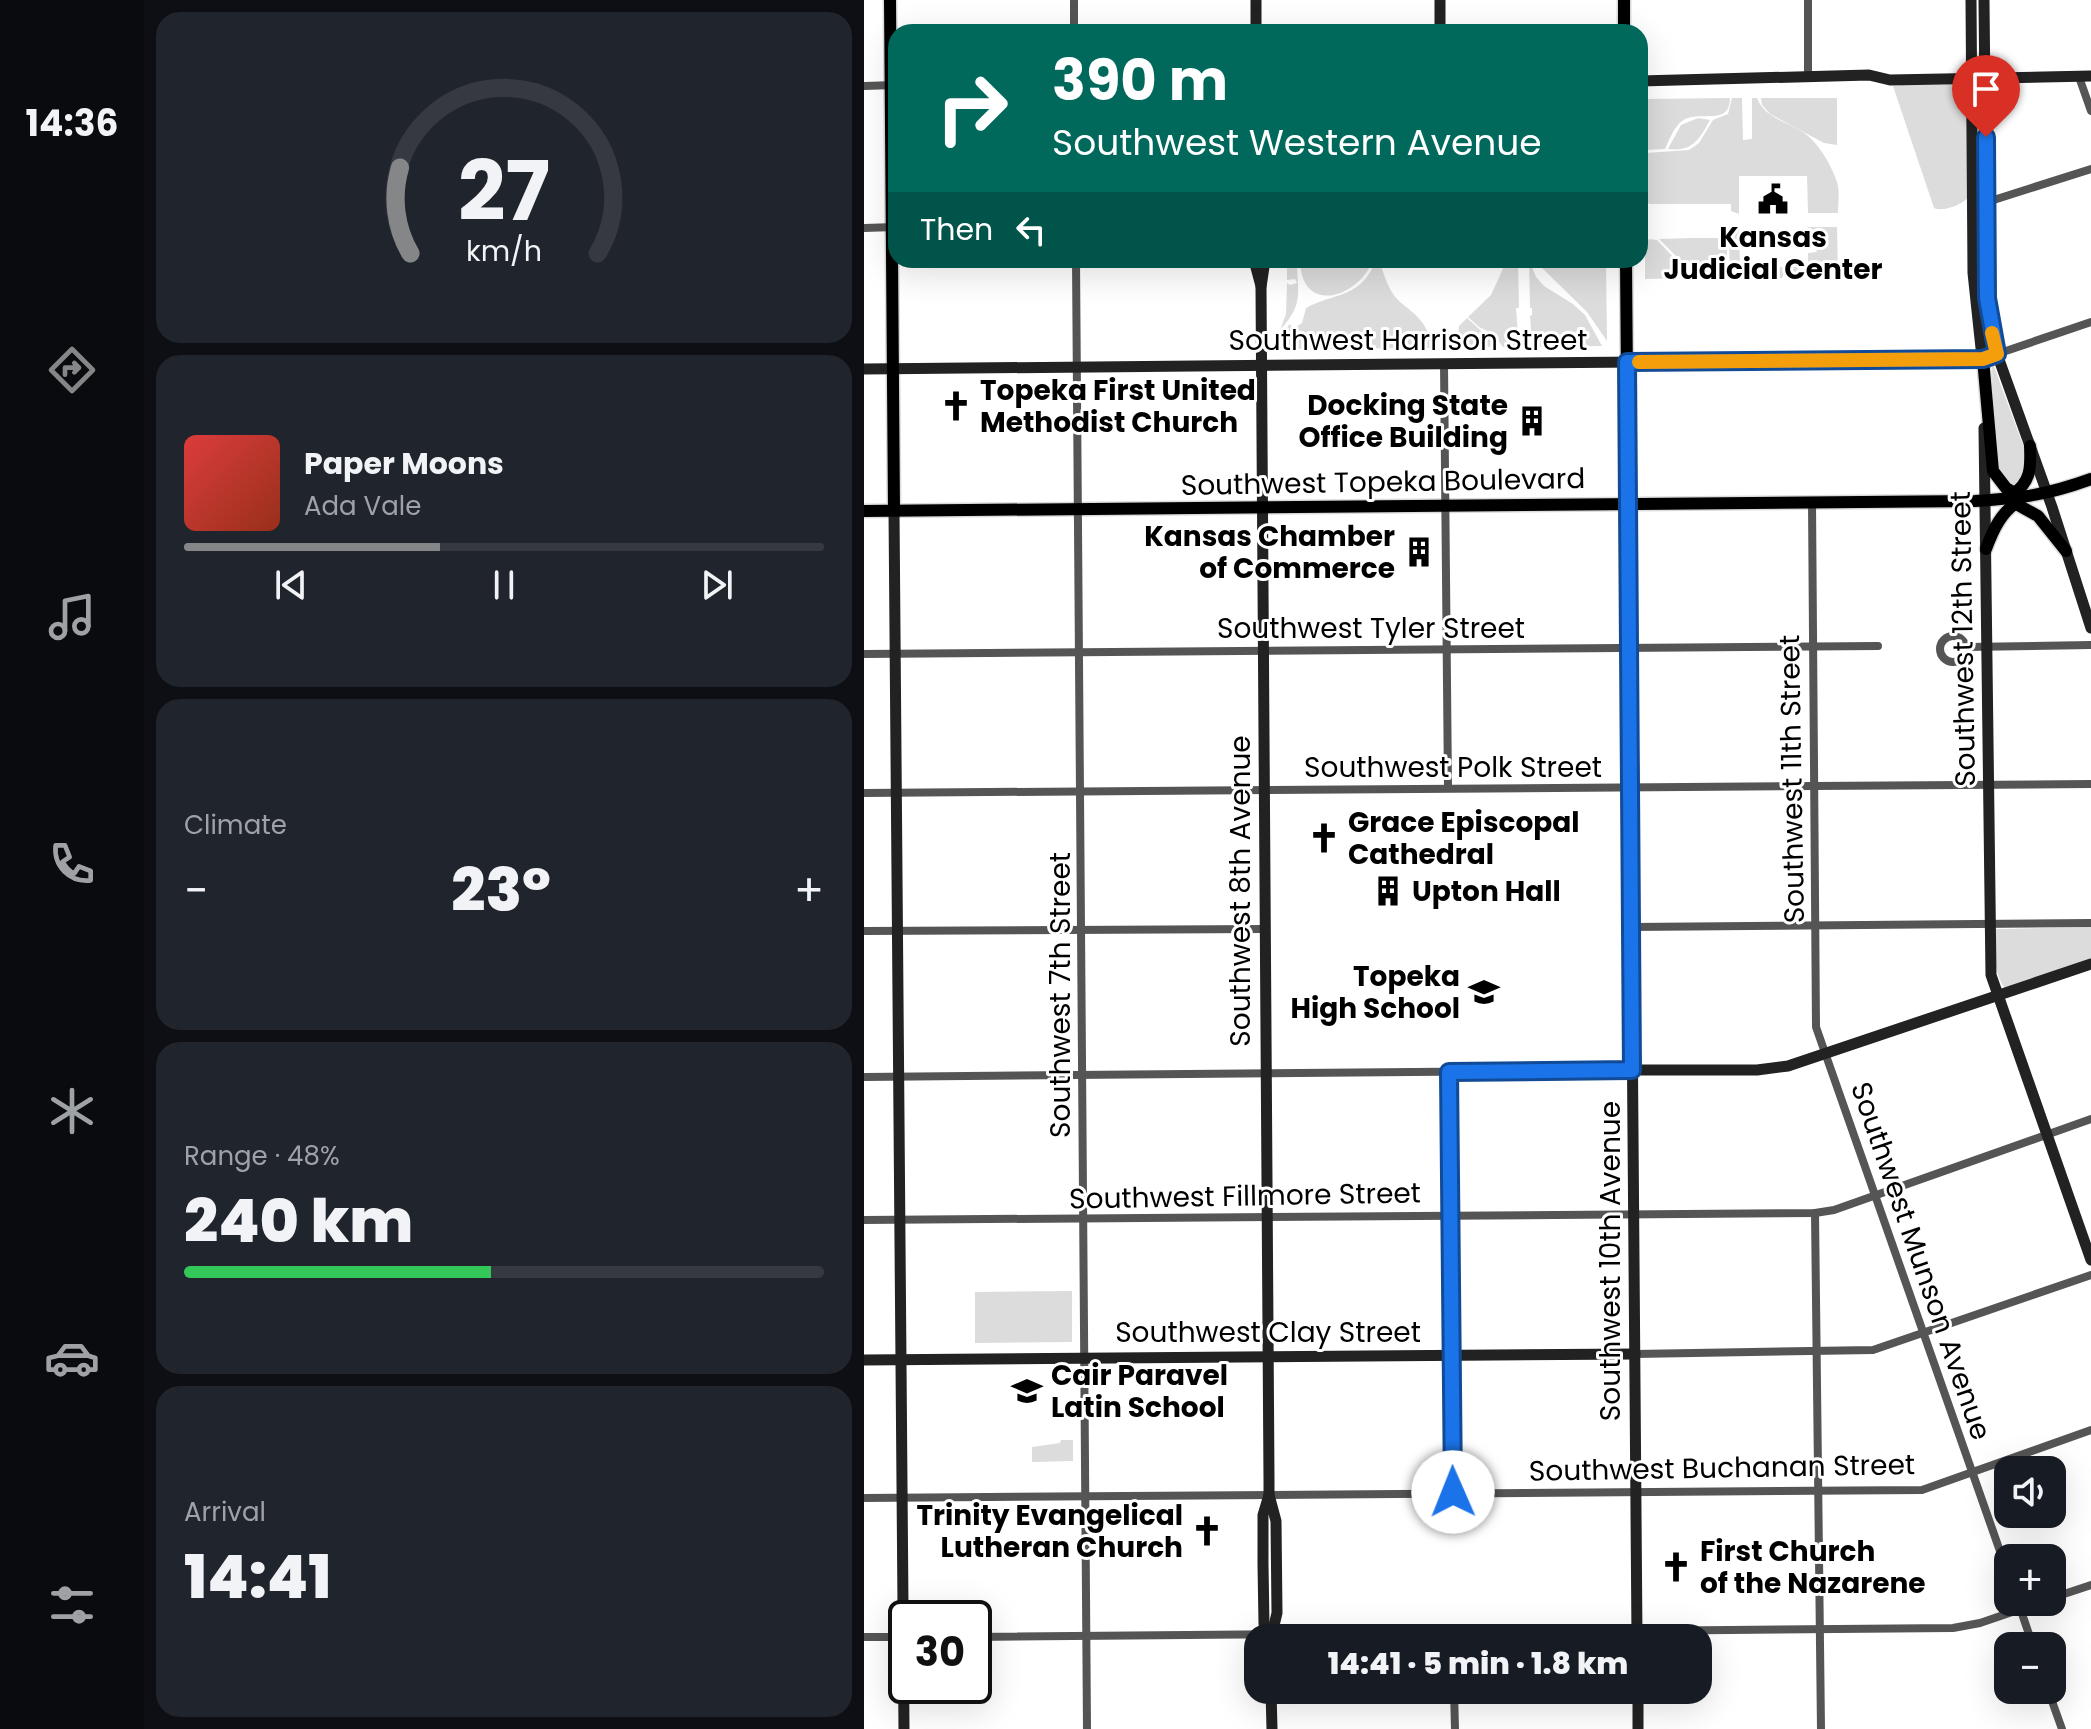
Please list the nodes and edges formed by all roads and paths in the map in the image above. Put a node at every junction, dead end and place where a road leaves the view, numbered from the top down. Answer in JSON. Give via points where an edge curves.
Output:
{"nodes":[{"id":1,"x":890,"y":0,"type":"edge"},
{"id":2,"x":1074,"y":0,"type":"edge"},
{"id":3,"x":1256,"y":0,"type":"edge"},
{"id":4,"x":1440,"y":0,"type":"edge"},
{"id":5,"x":1624,"y":0,"type":"edge"},
{"id":6,"x":1808,"y":0,"type":"edge"},
{"id":7,"x":1971,"y":0,"type":"edge"},
{"id":8,"x":1984,"y":0,"type":"edge"},
{"id":9,"x":891,"y":24,"type":"edge"},
{"id":10,"x":1074,"y":24,"type":"edge"},
{"id":11,"x":1256,"y":24,"type":"edge"},
{"id":12,"x":1440,"y":24,"type":"edge"},
{"id":13,"x":1624,"y":24,"type":"edge"},
{"id":14,"x":1985,"y":76,"type":"junction"},
{"id":15,"x":2085,"y":76,"type":"edge"},
{"id":16,"x":1808,"y":77,"type":"junction"},
{"id":17,"x":1972,"y":77,"type":"junction"},
{"id":18,"x":1648,"y":81,"type":"edge"},
{"id":19,"x":888,"y":85,"type":"edge"},
{"id":20,"x":864,"y":86,"type":"edge"},
{"id":21,"x":2091,"y":111,"type":"edge"},
{"id":22,"x":2091,"y":169,"type":"edge"},
{"id":23,"x":1973,"y":204,"type":"junction"},
{"id":24,"x":1986,"y":204,"type":"junction"},
{"id":25,"x":888,"y":227,"type":"edge"},
{"id":26,"x":864,"y":228,"type":"edge"},
{"id":27,"x":894,"y":268,"type":"edge"},
{"id":28,"x":1076,"y":268,"type":"edge"},
{"id":29,"x":1256,"y":268,"type":"edge"},
{"id":30,"x":1264,"y":268,"type":"edge"},
{"id":31,"x":1626,"y":268,"type":"edge"},
{"id":32,"x":1261,"y":287,"type":"junction"},
{"id":33,"x":2091,"y":322,"type":"edge"},
{"id":34,"x":1997,"y":354,"type":"junction"},
{"id":35,"x":1983,"y":359,"type":"junction"},
{"id":36,"x":1627,"y":362,"type":"junction"},
{"id":37,"x":1444,"y":364,"type":"junction"},
{"id":38,"x":1261,"y":365,"type":"junction"},
{"id":39,"x":1077,"y":367,"type":"junction"},
{"id":40,"x":893,"y":368,"type":"junction"},
{"id":41,"x":864,"y":369,"type":"edge"},
{"id":42,"x":2030,"y":446,"type":"junction"},
{"id":43,"x":2091,"y":479,"type":"edge"},
{"id":44,"x":2047,"y":494,"type":"junction"},
{"id":45,"x":2015,"y":498,"type":"junction"},
{"id":46,"x":1985,"y":500,"type":"junction"},
{"id":47,"x":1812,"y":502,"type":"junction"},
{"id":48,"x":1628,"y":504,"type":"junction"},
{"id":49,"x":1445,"y":505,"type":"junction"},
{"id":50,"x":1261,"y":507,"type":"junction"},
{"id":51,"x":1078,"y":509,"type":"junction"},
{"id":52,"x":894,"y":510,"type":"junction"},
{"id":53,"x":864,"y":511,"type":"edge"},
{"id":54,"x":1986,"y":549,"type":"junction"},
{"id":55,"x":2066,"y":551,"type":"junction"},
{"id":56,"x":2091,"y":628,"type":"edge"},
{"id":57,"x":2091,"y":645,"type":"edge"},
{"id":58,"x":1878,"y":646,"type":"dead end"},
{"id":59,"x":1812,"y":647,"type":"junction"},
{"id":60,"x":1967,"y":647,"type":"dead end"},
{"id":61,"x":1987,"y":647,"type":"junction"},
{"id":62,"x":1629,"y":648,"type":"junction"},
{"id":63,"x":1447,"y":650,"type":"junction"},
{"id":64,"x":1262,"y":651,"type":"junction"},
{"id":65,"x":1079,"y":652,"type":"junction"},
{"id":66,"x":864,"y":654,"type":"edge"},
{"id":67,"x":895,"y":654,"type":"junction"},
{"id":68,"x":2091,"y":784,"type":"edge"},
{"id":69,"x":1989,"y":785,"type":"junction"},
{"id":70,"x":1813,"y":786,"type":"junction"},
{"id":71,"x":1448,"y":788,"type":"junction"},
{"id":72,"x":1630,"y":788,"type":"junction"},
{"id":73,"x":1263,"y":790,"type":"junction"},
{"id":74,"x":1080,"y":791,"type":"junction"},
{"id":75,"x":864,"y":793,"type":"edge"},
{"id":76,"x":896,"y":793,"type":"junction"},
{"id":77,"x":2091,"y":923,"type":"edge"},
{"id":78,"x":1991,"y":925,"type":"junction"},
{"id":79,"x":1815,"y":926,"type":"junction"},
{"id":80,"x":1631,"y":927,"type":"junction"},
{"id":81,"x":1264,"y":929,"type":"junction"},
{"id":82,"x":1081,"y":930,"type":"junction"},
{"id":83,"x":864,"y":931,"type":"edge"},
{"id":84,"x":897,"y":931,"type":"junction"},
{"id":85,"x":2091,"y":964,"type":"edge"},
{"id":86,"x":1998,"y":995,"type":"junction"},
{"id":87,"x":1825,"y":1054,"type":"junction"},
{"id":88,"x":1632,"y":1070,"type":"junction"},
{"id":89,"x":1449,"y":1072,"type":"junction"},
{"id":90,"x":1266,"y":1073,"type":"junction"},
{"id":91,"x":1082,"y":1074,"type":"junction"},
{"id":92,"x":864,"y":1077,"type":"edge"},
{"id":93,"x":898,"y":1078,"type":"junction"},
{"id":94,"x":2091,"y":1119,"type":"edge"},
{"id":95,"x":2047,"y":1135,"type":"junction"},
{"id":96,"x":1874,"y":1195,"type":"junction"},
{"id":97,"x":1815,"y":1213,"type":"junction"},
{"id":98,"x":1634,"y":1215,"type":"junction"},
{"id":99,"x":1450,"y":1216,"type":"junction"},
{"id":100,"x":1267,"y":1218,"type":"junction"},
{"id":101,"x":864,"y":1220,"type":"edge"},
{"id":102,"x":900,"y":1220,"type":"junction"},
{"id":103,"x":1084,"y":1220,"type":"junction"},
{"id":104,"x":2091,"y":1260,"type":"edge"},
{"id":105,"x":2091,"y":1275,"type":"edge"},
{"id":106,"x":1923,"y":1334,"type":"junction"},
{"id":107,"x":1817,"y":1352,"type":"junction"},
{"id":108,"x":1635,"y":1354,"type":"junction"},
{"id":109,"x":1452,"y":1355,"type":"junction"},
{"id":110,"x":1268,"y":1356,"type":"junction"},
{"id":111,"x":1085,"y":1357,"type":"junction"},
{"id":112,"x":901,"y":1359,"type":"junction"},
{"id":113,"x":864,"y":1360,"type":"edge"},
{"id":114,"x":2091,"y":1430,"type":"edge"},
{"id":115,"x":1972,"y":1472,"type":"junction"},
{"id":116,"x":1818,"y":1491,"type":"junction"},
{"id":117,"x":1453,"y":1492,"type":"junction"},
{"id":118,"x":1636,"y":1492,"type":"junction"},
{"id":119,"x":1269,"y":1495,"type":"junction"},
{"id":120,"x":1086,"y":1496,"type":"junction"},
{"id":121,"x":864,"y":1498,"type":"edge"},
{"id":122,"x":902,"y":1498,"type":"junction"},
{"id":123,"x":1997,"y":1544,"type":"edge"},
{"id":124,"x":2091,"y":1585,"type":"edge"},
{"id":125,"x":2066,"y":1593,"type":"edge"},
{"id":126,"x":903,"y":1600,"type":"edge"},
{"id":127,"x":1996,"y":1616,"type":"edge"},
{"id":128,"x":1264,"y":1624,"type":"edge"},
{"id":129,"x":1637,"y":1624,"type":"edge"},
{"id":130,"x":1820,"y":1630,"type":"junction"},
{"id":131,"x":1712,"y":1632,"type":"edge"},
{"id":132,"x":1088,"y":1636,"type":"junction"},
{"id":133,"x":864,"y":1637,"type":"edge"},
{"id":134,"x":888,"y":1637,"type":"edge"},
{"id":135,"x":992,"y":1637,"type":"edge"},
{"id":136,"x":1244,"y":1637,"type":"edge"},
{"id":137,"x":904,"y":1704,"type":"edge"},
{"id":138,"x":1271,"y":1704,"type":"edge"},
{"id":139,"x":1454,"y":1704,"type":"edge"},
{"id":140,"x":1638,"y":1704,"type":"edge"},
{"id":141,"x":2053,"y":1704,"type":"edge"},
{"id":142,"x":904,"y":1729,"type":"edge"},
{"id":143,"x":1087,"y":1729,"type":"edge"},
{"id":144,"x":1272,"y":1729,"type":"edge"},
{"id":145,"x":1455,"y":1729,"type":"edge"},
{"id":146,"x":1638,"y":1729,"type":"edge"},
{"id":147,"x":1821,"y":1729,"type":"edge"},
{"id":148,"x":2062,"y":1729,"type":"edge"}],
"edges":[{"from":1,"to":9,"type":"main road"},
{"from":2,"to":10,"type":"street"},
{"from":3,"to":11,"type":"main road"},
{"from":4,"to":12,"type":"main road"},
{"from":5,"to":13,"type":"main road"},
{"from":6,"to":16,"type":"street"},
{"from":7,"to":17,"type":"main road","name":"Southwest 12th Street"},
{"from":8,"to":14,"type":"main road"},
{"from":14,"to":15,"type":"main road"},
{"from":14,"to":17,"type":"main road"},
{"from":14,"to":24,"type":"main road"},
{"from":15,"to":21,"type":"street"},
{"from":16,"to":17,"type":"main road"},
{"from":16,"to":18,"type":"main road"},
{"from":17,"to":23,"type":"main road","name":"Southwest 12th Street"},
{"from":19,"to":20,"type":"street"},
{"from":22,"to":24,"type":"street"},
{"from":23,"to":24,"type":"street"},
{"from":23,"to":35,"type":"main road","name":"Southwest 12th Street","via":[[1973,273]]},
{"from":24,"to":34,"type":"main road","via":[[1988,312]]},
{"from":25,"to":26,"type":"street"},
{"from":27,"to":40,"type":"main road"},
{"from":28,"to":39,"type":"street","name":"Southwest 7th Street"},
{"from":29,"to":32,"type":"main road","name":"Southwest 8th Avenue"},
{"from":30,"to":32,"type":"main road","name":"Southwest 8th Avenue"},
{"from":31,"to":36,"type":"main road","name":"Southwest 10th Avenue"},
{"from":32,"to":38,"type":"main road","name":"Southwest 8th Avenue"},
{"from":33,"to":34,"type":"street","name":"Southwest Harrison Street"},
{"from":34,"to":35,"type":"main road","name":"Southwest Harrison Street"},
{"from":34,"to":42,"type":"main road"},
{"from":35,"to":36,"type":"main road","name":"Southwest Harrison Street"},
{"from":35,"to":45,"type":"main road","via":[[1991,465]]},
{"from":35,"to":46,"type":"main road","name":"Southwest 12th Street"},
{"from":36,"to":37,"type":"main road","name":"Southwest Harrison Street"},
{"from":36,"to":48,"type":"main road","name":"Southwest 10th Avenue"},
{"from":37,"to":38,"type":"main road","name":"Southwest Harrison Street"},
{"from":37,"to":49,"type":"street"},
{"from":38,"to":39,"type":"main road","name":"Southwest Harrison Street"},
{"from":38,"to":50,"type":"main road","name":"Southwest 8th Avenue"},
{"from":39,"to":40,"type":"main road","name":"Southwest Harrison Street"},
{"from":39,"to":51,"type":"street","name":"Southwest 7th Street"},
{"from":40,"to":41,"type":"main road","name":"Southwest Harrison Street"},
{"from":40,"to":52,"type":"main road"},
{"from":42,"to":44,"type":"main road"},
{"from":42,"to":45,"type":"main road","via":[[2030,473]]},
{"from":43,"to":44,"type":"main road","name":"Southwest Topeka Boulevard"},
{"from":44,"to":45,"type":"main road","name":"Southwest Topeka Boulevard"},
{"from":44,"to":55,"type":"main road"},
{"from":45,"to":46,"type":"main road","name":"Southwest Topeka Boulevard"},
{"from":45,"to":54,"type":"main road"},
{"from":45,"to":55,"type":"main road","via":[[2038,516]]},
{"from":46,"to":47,"type":"main road","name":"Southwest Topeka Boulevard"},
{"from":46,"to":54,"type":"main road","name":"Southwest 12th Street"},
{"from":47,"to":48,"type":"main road","name":"Southwest Topeka Boulevard"},
{"from":47,"to":59,"type":"street","name":"Southwest 11th Street"},
{"from":48,"to":49,"type":"main road","name":"Southwest Topeka Boulevard"},
{"from":48,"to":62,"type":"main road","name":"Southwest 10th Avenue"},
{"from":49,"to":50,"type":"main road","name":"Southwest Topeka Boulevard"},
{"from":49,"to":63,"type":"street"},
{"from":50,"to":51,"type":"main road","name":"Southwest Topeka Boulevard"},
{"from":50,"to":64,"type":"main road","name":"Southwest 8th Avenue"},
{"from":51,"to":52,"type":"main road","name":"Southwest Topeka Boulevard"},
{"from":51,"to":65,"type":"street","name":"Southwest 7th Street"},
{"from":52,"to":53,"type":"main road","name":"Southwest Topeka Boulevard"},
{"from":52,"to":67,"type":"main road"},
{"from":54,"to":61,"type":"main road","name":"Southwest 12th Street"},
{"from":55,"to":56,"type":"main road"},
{"from":57,"to":61,"type":"street"},
{"from":58,"to":59,"type":"street","name":"Southwest Tyler Street"},
{"from":59,"to":62,"type":"street","name":"Southwest Tyler Street"},
{"from":59,"to":70,"type":"street","name":"Southwest 11th Street"},
{"from":60,"to":61,"type":"street"},
{"from":61,"to":69,"type":"main road","name":"Southwest 12th Street"},
{"from":62,"to":63,"type":"street","name":"Southwest Tyler Street"},
{"from":62,"to":72,"type":"main road","name":"Southwest 10th Avenue"},
{"from":63,"to":64,"type":"street","name":"Southwest Tyler Street"},
{"from":63,"to":71,"type":"street"},
{"from":64,"to":65,"type":"street","name":"Southwest Tyler Street"},
{"from":64,"to":73,"type":"main road","name":"Southwest 8th Avenue"},
{"from":65,"to":67,"type":"street","name":"Southwest Tyler Street"},
{"from":65,"to":74,"type":"street","name":"Southwest 7th Street"},
{"from":66,"to":67,"type":"street","name":"Southwest Tyler Street"},
{"from":67,"to":76,"type":"main road"},
{"from":68,"to":69,"type":"street","name":"Southwest Polk Street"},
{"from":69,"to":70,"type":"street","name":"Southwest Polk Street"},
{"from":69,"to":78,"type":"main road","name":"Southwest 12th Street"},
{"from":70,"to":72,"type":"street","name":"Southwest Polk Street"},
{"from":70,"to":79,"type":"street","name":"Southwest 11th Street"},
{"from":71,"to":72,"type":"street","name":"Southwest Polk Street"},
{"from":71,"to":73,"type":"street","name":"Southwest Polk Street"},
{"from":72,"to":80,"type":"main road","name":"Southwest 10th Avenue"},
{"from":73,"to":74,"type":"street","name":"Southwest Polk Street"},
{"from":73,"to":81,"type":"main road","name":"Southwest 8th Avenue"},
{"from":74,"to":76,"type":"street","name":"Southwest Polk Street"},
{"from":74,"to":82,"type":"street","name":"Southwest 7th Street"},
{"from":75,"to":76,"type":"street","name":"Southwest Polk Street"},
{"from":76,"to":84,"type":"main road"},
{"from":77,"to":78,"type":"street"},
{"from":78,"to":79,"type":"street"},
{"from":78,"to":86,"type":"main road","name":"Southwest 12th Street","via":[[1991,975]]},
{"from":79,"to":80,"type":"street"},
{"from":79,"to":87,"type":"street","name":"Southwest 11th Street","via":[[1815,1021]]},
{"from":80,"to":88,"type":"main road","name":"Southwest 10th Avenue"},
{"from":81,"to":82,"type":"street"},
{"from":81,"to":90,"type":"main road","name":"Southwest 8th Avenue"},
{"from":82,"to":84,"type":"street"},
{"from":82,"to":91,"type":"street","name":"Southwest 7th Street"},
{"from":83,"to":84,"type":"street"},
{"from":84,"to":93,"type":"main road"},
{"from":85,"to":86,"type":"main road"},
{"from":86,"to":87,"type":"main road"},
{"from":86,"to":95,"type":"main road","name":"Southwest 12th Street"},
{"from":87,"to":88,"type":"main road","via":[[1778,1068]]},
{"from":87,"to":96,"type":"street","name":"Southwest Munson Avenue"},
{"from":88,"to":89,"type":"street"},
{"from":88,"to":98,"type":"main road","name":"Southwest 10th Avenue"},
{"from":89,"to":90,"type":"street"},
{"from":89,"to":99,"type":"street"},
{"from":90,"to":91,"type":"street"},
{"from":90,"to":100,"type":"main road","name":"Southwest 8th Avenue"},
{"from":91,"to":93,"type":"street"},
{"from":91,"to":103,"type":"street","name":"Southwest 7th Street"},
{"from":92,"to":93,"type":"street"},
{"from":93,"to":102,"type":"main road"},
{"from":94,"to":95,"type":"street","name":"Southwest Fillmore Street"},
{"from":95,"to":96,"type":"street","name":"Southwest Fillmore Street"},
{"from":95,"to":104,"type":"main road","name":"Southwest 12th Street"},
{"from":96,"to":97,"type":"street","name":"Southwest Fillmore Street"},
{"from":96,"to":106,"type":"street","name":"Southwest Munson Avenue"},
{"from":97,"to":98,"type":"street","name":"Southwest Fillmore Street"},
{"from":97,"to":107,"type":"street"},
{"from":98,"to":99,"type":"street","name":"Southwest Fillmore Street"},
{"from":98,"to":108,"type":"main road","name":"Southwest 10th Avenue"},
{"from":99,"to":100,"type":"street","name":"Southwest Fillmore Street"},
{"from":99,"to":109,"type":"street"},
{"from":100,"to":103,"type":"street","name":"Southwest Fillmore Street"},
{"from":100,"to":110,"type":"main road","name":"Southwest 8th Avenue"},
{"from":101,"to":102,"type":"street","name":"Southwest Fillmore Street"},
{"from":102,"to":103,"type":"street","name":"Southwest Fillmore Street"},
{"from":102,"to":112,"type":"main road"},
{"from":103,"to":111,"type":"street","name":"Southwest 7th Street"},
{"from":105,"to":106,"type":"street","name":"Southwest Clay Street"},
{"from":106,"to":107,"type":"street","name":"Southwest Clay Street","via":[[1873,1350]]},
{"from":106,"to":115,"type":"street","name":"Southwest Munson Avenue"},
{"from":107,"to":108,"type":"street","name":"Southwest Clay Street"},
{"from":107,"to":116,"type":"street"},
{"from":108,"to":109,"type":"main road","name":"Southwest Clay Street"},
{"from":108,"to":118,"type":"main road","name":"Southwest 10th Avenue"},
{"from":109,"to":110,"type":"main road","name":"Southwest Clay Street"},
{"from":109,"to":117,"type":"street"},
{"from":110,"to":111,"type":"main road","name":"Southwest Clay Street"},
{"from":110,"to":119,"type":"main road","name":"Southwest 8th Avenue"},
{"from":111,"to":112,"type":"main road","name":"Southwest Clay Street"},
{"from":111,"to":120,"type":"street","name":"Southwest 7th Street"},
{"from":112,"to":113,"type":"main road","name":"Southwest Clay Street"},
{"from":112,"to":122,"type":"main road"},
{"from":114,"to":115,"type":"street","name":"Southwest Buchanan Street"},
{"from":115,"to":116,"type":"street","name":"Southwest Buchanan Street","via":[[1922,1490]]},
{"from":115,"to":123,"type":"street","name":"Southwest Munson Avenue"},
{"from":116,"to":118,"type":"street","name":"Southwest Buchanan Street"},
{"from":116,"to":130,"type":"street"},
{"from":117,"to":118,"type":"street","name":"Southwest Buchanan Street"},
{"from":117,"to":119,"type":"street","name":"Southwest Buchanan Street"},
{"from":118,"to":129,"type":"main road","name":"Southwest 10th Avenue"},
{"from":119,"to":120,"type":"street","name":"Southwest Buchanan Street"},
{"from":119,"to":128,"type":"main road","name":"Southwest 8th Avenue","via":[[1263,1515]]},
{"from":120,"to":122,"type":"street","name":"Southwest Buchanan Street"},
{"from":120,"to":132,"type":"street","name":"Southwest 7th Street"},
{"from":121,"to":122,"type":"street","name":"Southwest Buchanan Street"},
{"from":122,"to":126,"type":"main road"},
{"from":124,"to":125,"type":"street"},
{"from":127,"to":130,"type":"street","via":[[1953,1628]]},
{"from":130,"to":131,"type":"street"},
{"from":130,"to":147,"type":"street"},
{"from":132,"to":135,"type":"street"},
{"from":132,"to":136,"type":"street"},
{"from":132,"to":143,"type":"street","name":"Southwest 7th Street"},
{"from":133,"to":134,"type":"street"},
{"from":137,"to":142,"type":"main road"},
{"from":138,"to":144,"type":"main road"},
{"from":139,"to":145,"type":"street"},
{"from":140,"to":146,"type":"main road"},
{"from":141,"to":148,"type":"street"}]}
